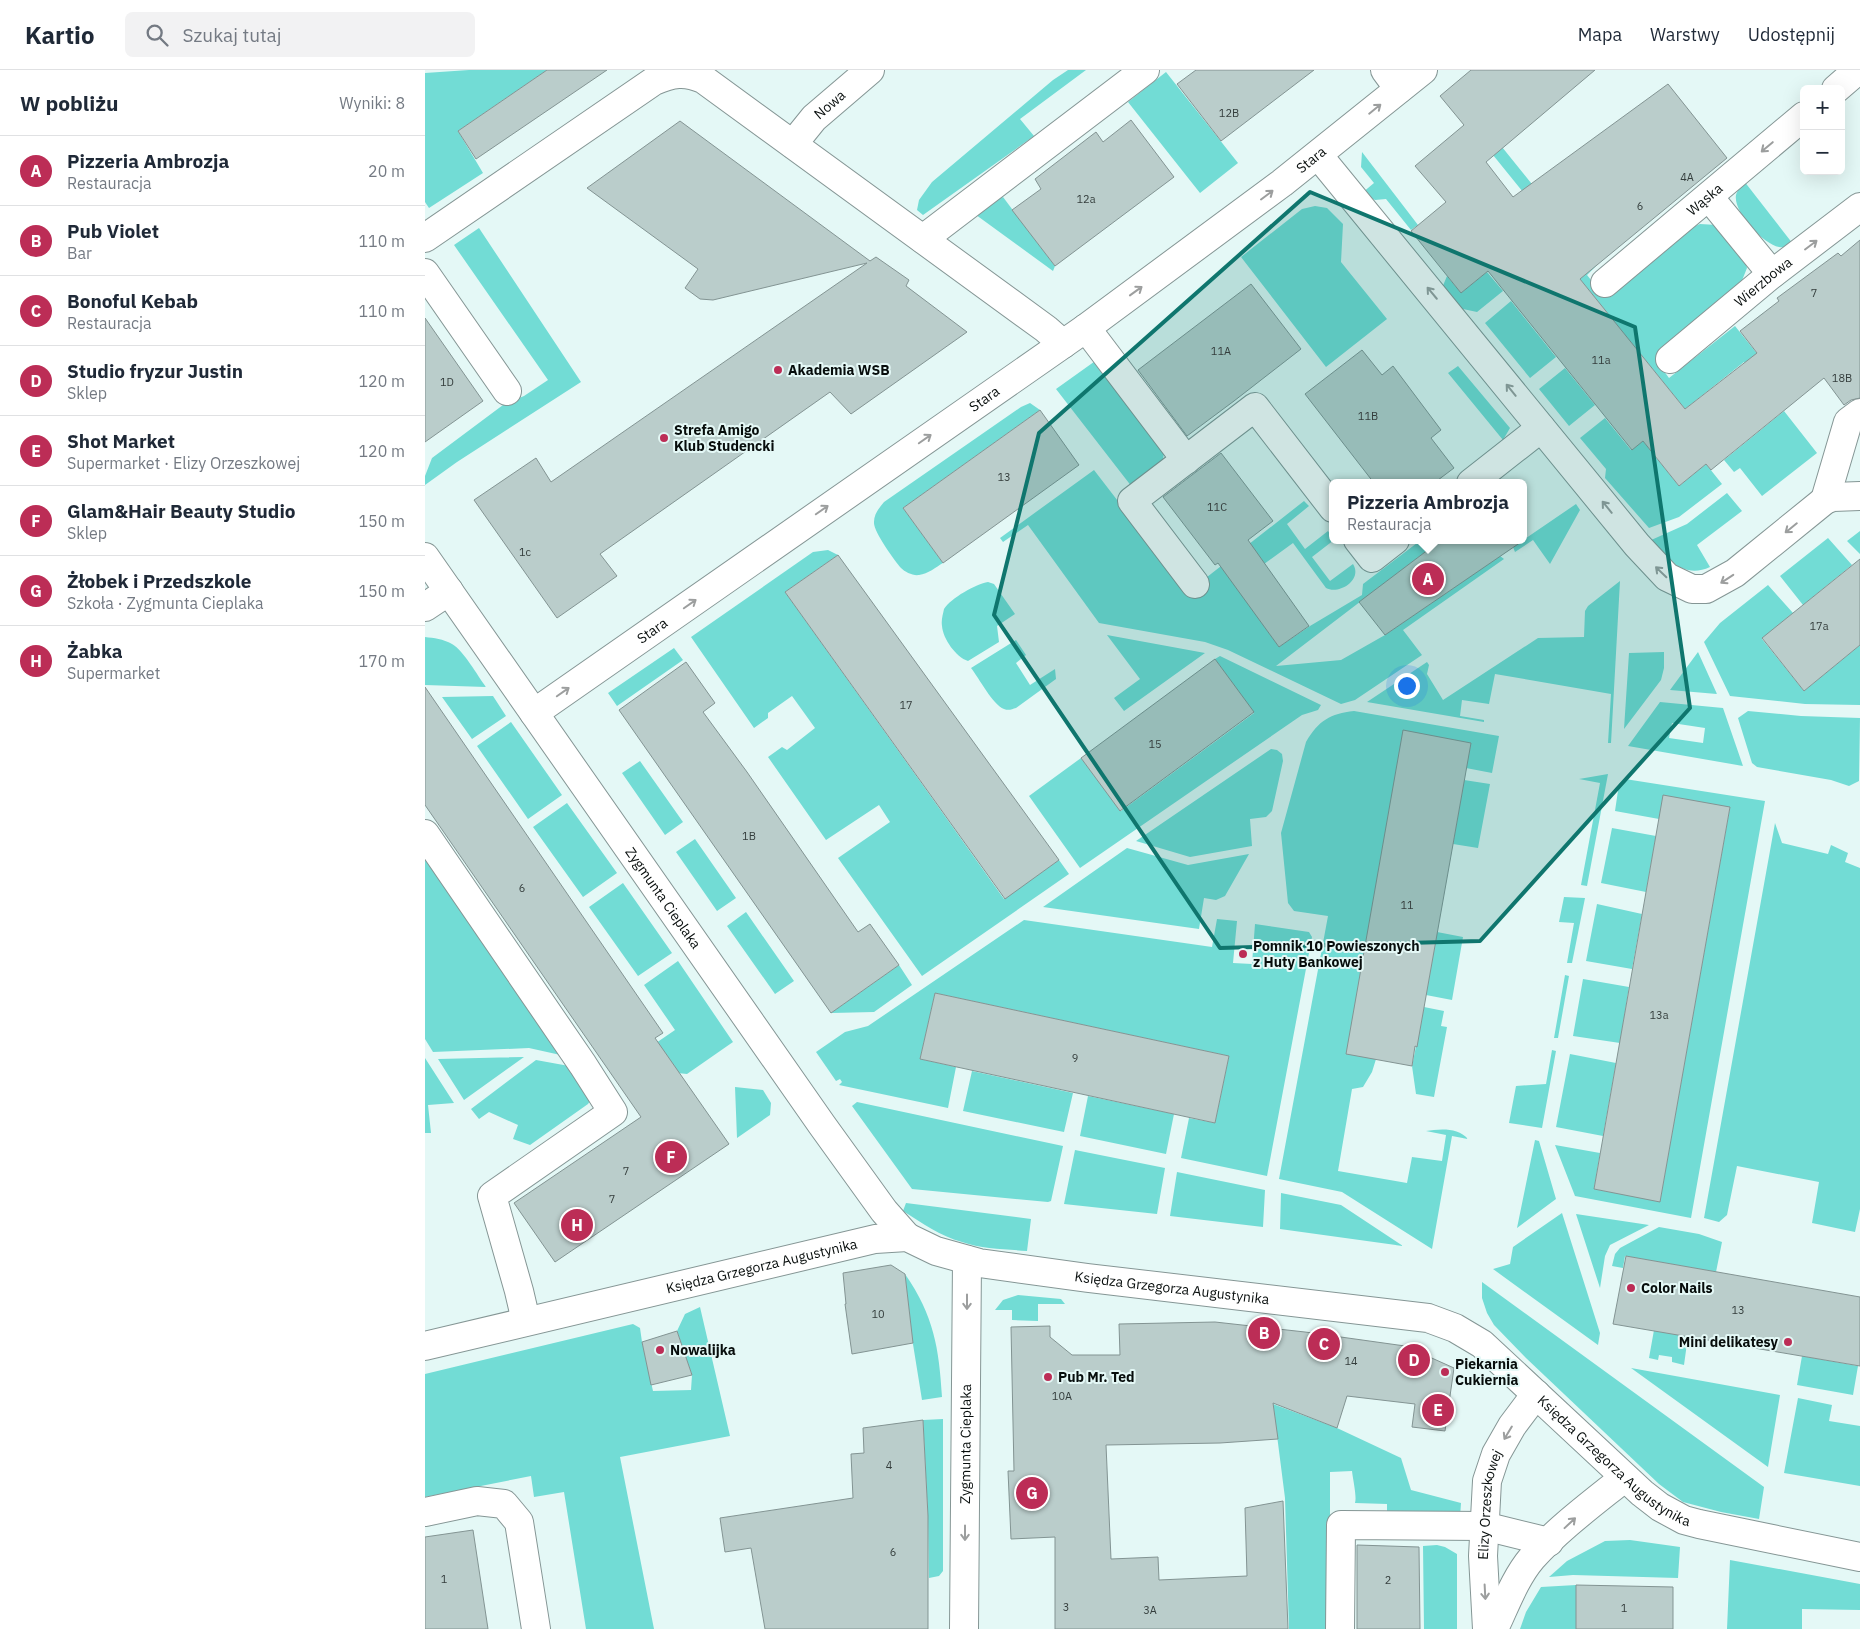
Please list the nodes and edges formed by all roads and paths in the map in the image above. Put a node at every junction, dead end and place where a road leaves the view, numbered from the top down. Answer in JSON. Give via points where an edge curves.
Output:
{"nodes":[{"id":1,"x":870,"y":70,"type":"edge"},
{"id":2,"x":1145,"y":70,"type":"edge"},
{"id":3,"x":1423,"y":70,"type":"edge"},
{"id":4,"x":1858,"y":70,"type":"edge"},
{"id":5,"x":1392,"y":80,"type":"edge"},
{"id":6,"x":1841,"y":85,"type":"edge"},
{"id":7,"x":1800,"y":119,"type":"edge"},
{"id":8,"x":793,"y":144,"type":"junction"},
{"id":9,"x":1318,"y":155,"type":"junction"},
{"id":10,"x":1709,"y":197,"type":"junction"},
{"id":11,"x":1860,"y":207,"type":"edge"},
{"id":12,"x":425,"y":238,"type":"edge"},
{"id":13,"x":923,"y":239,"type":"junction"},
{"id":14,"x":425,"y":274,"type":"edge"},
{"id":15,"x":1772,"y":274,"type":"junction"},
{"id":16,"x":1605,"y":283,"type":"dead end"},
{"id":17,"x":1085,"y":328,"type":"junction"},
{"id":18,"x":1063,"y":344,"type":"junction"},
{"id":19,"x":1670,"y":359,"type":"dead end"},
{"id":20,"x":507,"y":391,"type":"dead end"},
{"id":21,"x":1860,"y":413,"type":"edge"},
{"id":22,"x":1541,"y":428,"type":"junction"},
{"id":23,"x":1185,"y":460,"type":"junction"},
{"id":24,"x":1476,"y":479,"type":"edge"},
{"id":25,"x":1860,"y":496,"type":"edge"},
{"id":26,"x":1825,"y":500,"type":"junction"},
{"id":27,"x":1329,"y":503,"type":"edge"},
{"id":28,"x":1361,"y":544,"type":"edge"},
{"id":29,"x":1390,"y":544,"type":"edge"},
{"id":30,"x":425,"y":557,"type":"edge"},
{"id":31,"x":1195,"y":584,"type":"dead end"},
{"id":32,"x":449,"y":591,"type":"junction"},
{"id":33,"x":425,"y":607,"type":"edge"},
{"id":34,"x":534,"y":713,"type":"junction"},
{"id":35,"x":425,"y":834,"type":"edge"},
{"id":36,"x":907,"y":1237,"type":"junction"},
{"id":37,"x":967,"y":1260,"type":"junction"},
{"id":38,"x":526,"y":1321,"type":"junction"},
{"id":39,"x":425,"y":1346,"type":"edge"},
{"id":40,"x":1536,"y":1394,"type":"junction"},
{"id":41,"x":1624,"y":1478,"type":"junction"},
{"id":42,"x":425,"y":1512,"type":"edge"},
{"id":43,"x":1484,"y":1526,"type":"junction"},
{"id":44,"x":1549,"y":1542,"type":"junction"},
{"id":45,"x":1860,"y":1557,"type":"edge"},
{"id":46,"x":537,"y":1629,"type":"edge"},
{"id":47,"x":964,"y":1629,"type":"edge"},
{"id":48,"x":1340,"y":1629,"type":"edge"},
{"id":49,"x":1487,"y":1629,"type":"edge"},
{"id":50,"x":1494,"y":1629,"type":"edge"}],
"edges":[{"from":1,"to":8,"type":"street","name":"Nowa","via":[[814,118]]},
{"from":2,"to":13,"type":"street"},
{"from":3,"to":5,"type":"street","name":"Stara"},
{"from":4,"to":6,"type":"street"},
{"from":9,"to":5,"type":"street","name":"Stara","one_way":true},
{"from":7,"to":10,"type":"street","name":"Wąska","one_way":true},
{"from":8,"to":12,"type":"street","via":[[703,79],[682,72],[666,75]]},
{"from":8,"to":13,"type":"street"},
{"from":17,"to":9,"type":"street","name":"Stara","one_way":true,"via":[[1216,234]]},
{"from":22,"to":9,"type":"street","one_way":true},
{"from":10,"to":15,"type":"street"},
{"from":10,"to":16,"type":"street","name":"Wąska"},
{"from":15,"to":11,"type":"street","name":"Wierzbowa","one_way":true},
{"from":13,"to":18,"type":"street"},
{"from":14,"to":20,"type":"street"},
{"from":15,"to":19,"type":"street","name":"Wierzbowa"},
{"from":17,"to":18,"type":"street","name":"Stara"},
{"from":17,"to":23,"type":"street"},
{"from":34,"to":18,"type":"street","name":"Stara","one_way":true},
{"from":21,"to":26,"type":"street","via":[[1848,422]]},
{"from":22,"to":24,"type":"street"},
{"from":26,"to":22,"type":"street","one_way":true,"via":[[1723,582],[1706,590],[1692,589],[1674,582],[1660,571]]},
{"from":23,"to":27,"type":"street","via":[[1255,406]]},
{"from":23,"to":31,"type":"street","via":[[1132,501]]},
{"from":25,"to":26,"type":"street"},
{"from":28,"to":29,"type":"street","via":[[1372,558]]},
{"from":30,"to":32,"type":"street","name":"Zygmunta Cieplaka"},
{"from":32,"to":33,"type":"street"},
{"from":32,"to":34,"type":"street","name":"Zygmunta Cieplaka"},
{"from":34,"to":36,"type":"street","name":"Zygmunta Cieplaka","via":[[822,1125],[884,1211]]},
{"from":35,"to":38,"type":"street","via":[[613,1112],[492,1196]]},
{"from":36,"to":37,"type":"street","name":"Księdza Grzegorza Augustynika","via":[[936,1251]]},
{"from":36,"to":38,"type":"street","name":"Księdza Grzegorza Augustynika","via":[[875,1239]]},
{"from":37,"to":40,"type":"street","name":"Księdza Grzegorza Augustynika","via":[[1088,1278],[1428,1318],[1455,1328],[1481,1344]]},
{"from":37,"to":47,"type":"street","name":"Zygmunta Cieplaka","one_way":true},
{"from":38,"to":39,"type":"street","name":"Księdza Grzegorza Augustynika"},
{"from":40,"to":41,"type":"street","name":"Księdza Grzegorza Augustynika"},
{"from":40,"to":43,"type":"street","name":"Elizy Orzeszkowej","one_way":true,"via":[[1496,1454],[1487,1481]]},
{"from":44,"to":41,"type":"street","one_way":true},
{"from":41,"to":45,"type":"street","name":"Księdza Grzegorza Augustynika","via":[[1660,1507],[1684,1520]]},
{"from":42,"to":46,"type":"street","via":[[477,1501],[504,1504],[519,1522]]},
{"from":43,"to":44,"type":"street"},
{"from":43,"to":48,"type":"street","via":[[1341,1525]]},
{"from":43,"to":49,"type":"street","name":"Elizy Orzeszkowej","one_way":true},
{"from":44,"to":50,"type":"street","via":[[1531,1559]]}]}
